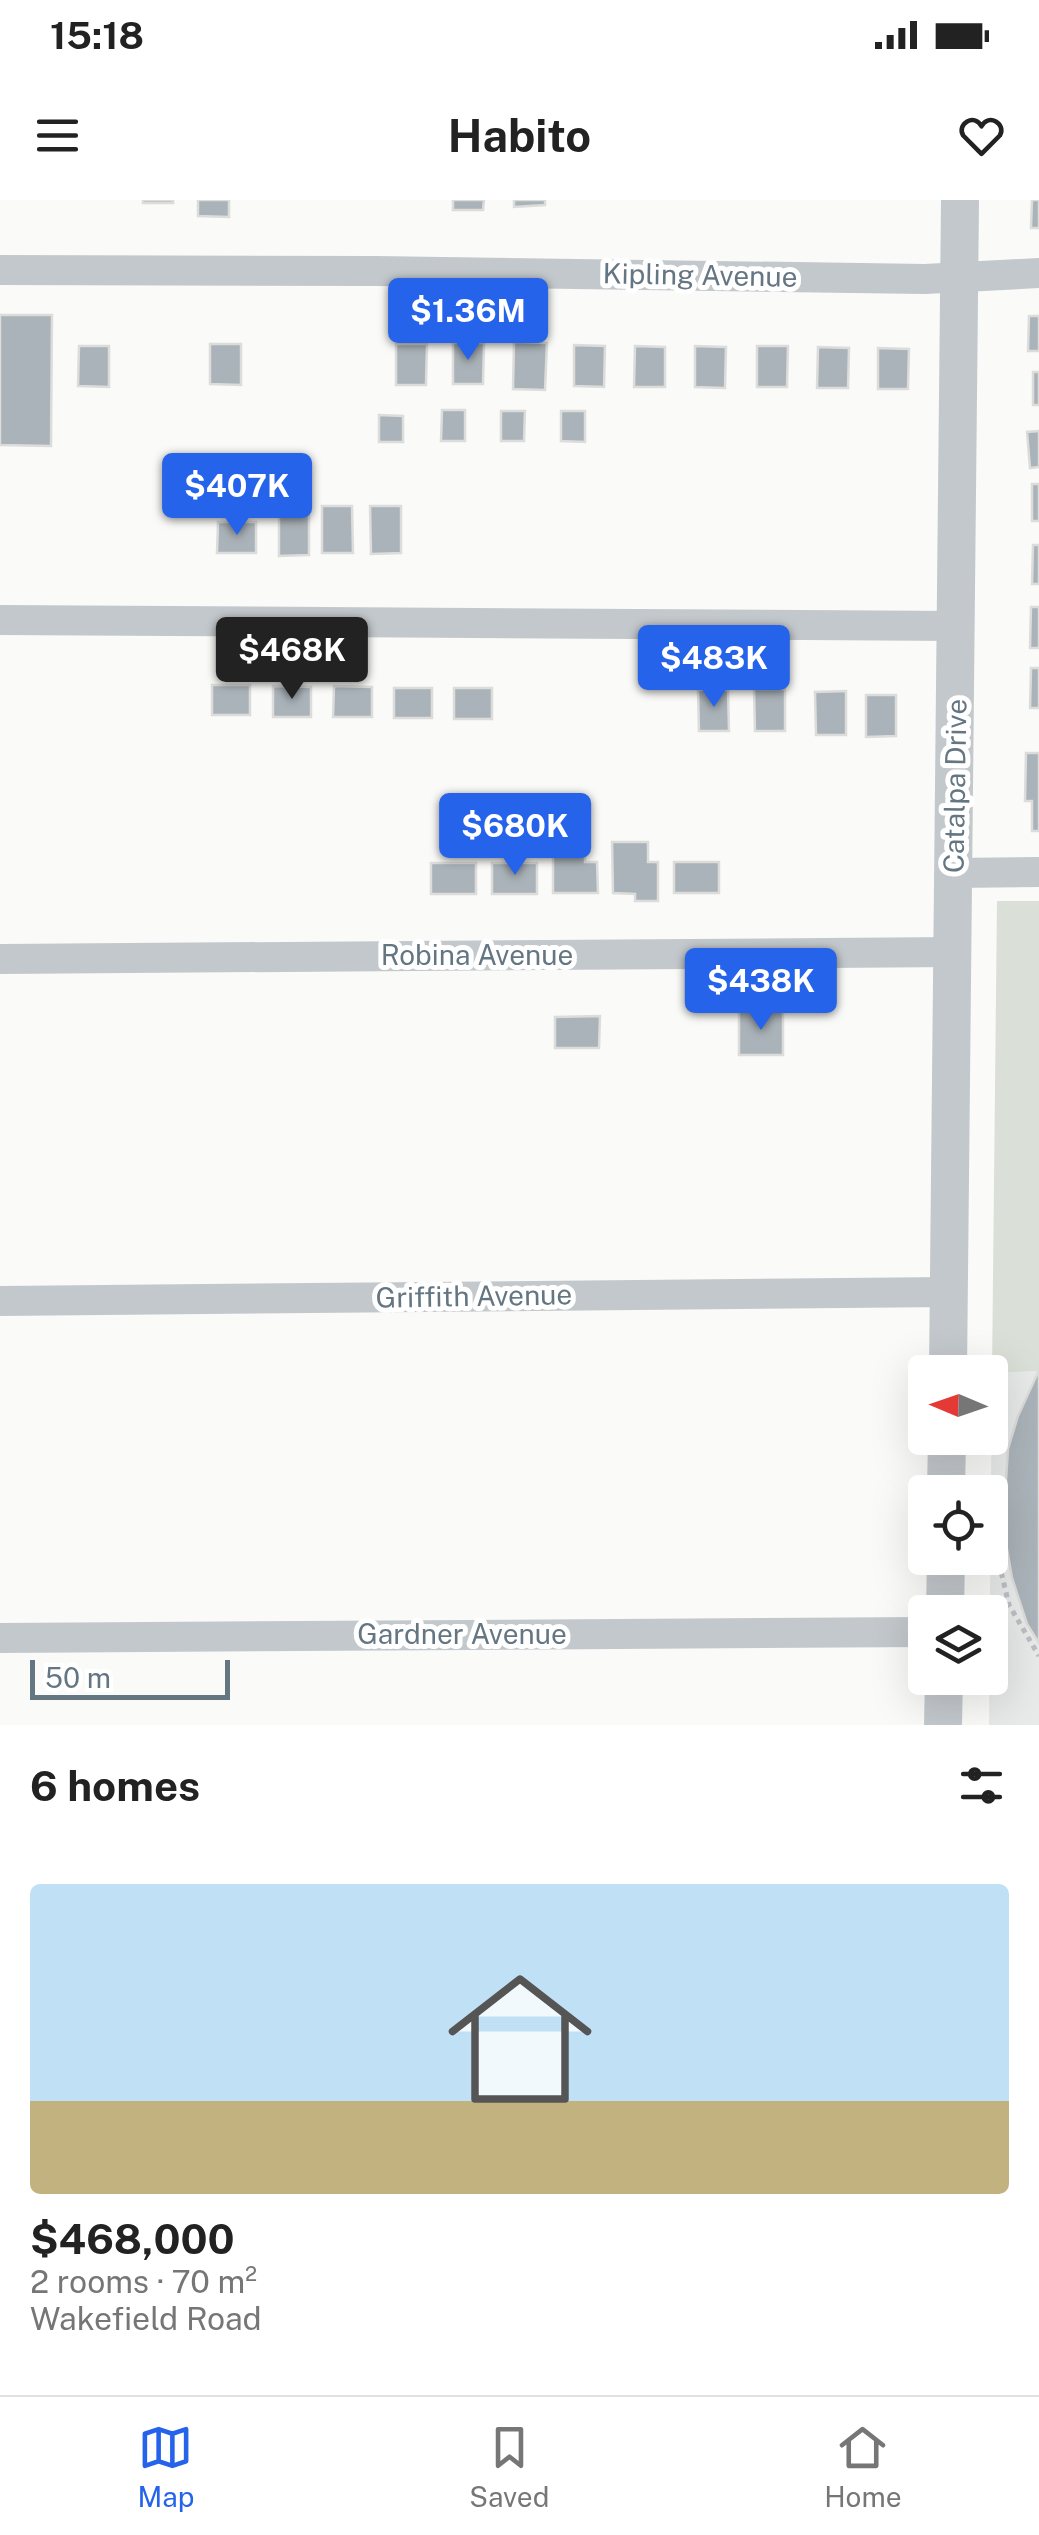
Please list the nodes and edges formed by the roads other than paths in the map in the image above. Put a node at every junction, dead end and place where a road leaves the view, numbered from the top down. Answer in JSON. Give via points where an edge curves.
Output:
{"nodes":[{"id":1,"x":960,"y":200,"type":"edge"},
{"id":2,"x":0,"y":270,"type":"edge"},
{"id":3,"x":1039,"y":273,"type":"edge"},
{"id":4,"x":959,"y":275,"type":"junction"},
{"id":5,"x":0,"y":620,"type":"edge"},
{"id":6,"x":957,"y":626,"type":"junction"},
{"id":7,"x":1039,"y":872,"type":"edge"},
{"id":8,"x":954,"y":873,"type":"junction"},
{"id":9,"x":954,"y":952,"type":"junction"},
{"id":10,"x":0,"y":959,"type":"edge"},
{"id":11,"x":949,"y":1292,"type":"junction"},
{"id":12,"x":0,"y":1300,"type":"edge"},
{"id":13,"x":948,"y":1355,"type":"edge"},
{"id":14,"x":908,"y":1632,"type":"edge"},
{"id":15,"x":0,"y":1638,"type":"edge"},
{"id":16,"x":944,"y":1695,"type":"edge"},
{"id":17,"x":943,"y":1725,"type":"edge"}],
"edges":[{"from":1,"to":4,"type":"street","name":"Catalpa Drive"},
{"from":2,"to":4,"type":"street","name":"Kipling Avenue"},
{"from":3,"to":4,"type":"street","name":"Kipling Avenue"},
{"from":4,"to":6,"type":"street","name":"Catalpa Drive"},
{"from":5,"to":6,"type":"street"},
{"from":6,"to":8,"type":"street","name":"Catalpa Drive"},
{"from":7,"to":8,"type":"street"},
{"from":8,"to":9,"type":"street","name":"Catalpa Drive"},
{"from":9,"to":10,"type":"street","name":"Robina Avenue"},
{"from":9,"to":11,"type":"street","name":"Catalpa Drive"},
{"from":11,"to":12,"type":"street","name":"Griffith Avenue"},
{"from":11,"to":13,"type":"street","name":"Catalpa Drive"},
{"from":14,"to":15,"type":"street","name":"Gardner Avenue"},
{"from":16,"to":17,"type":"street"}]}
